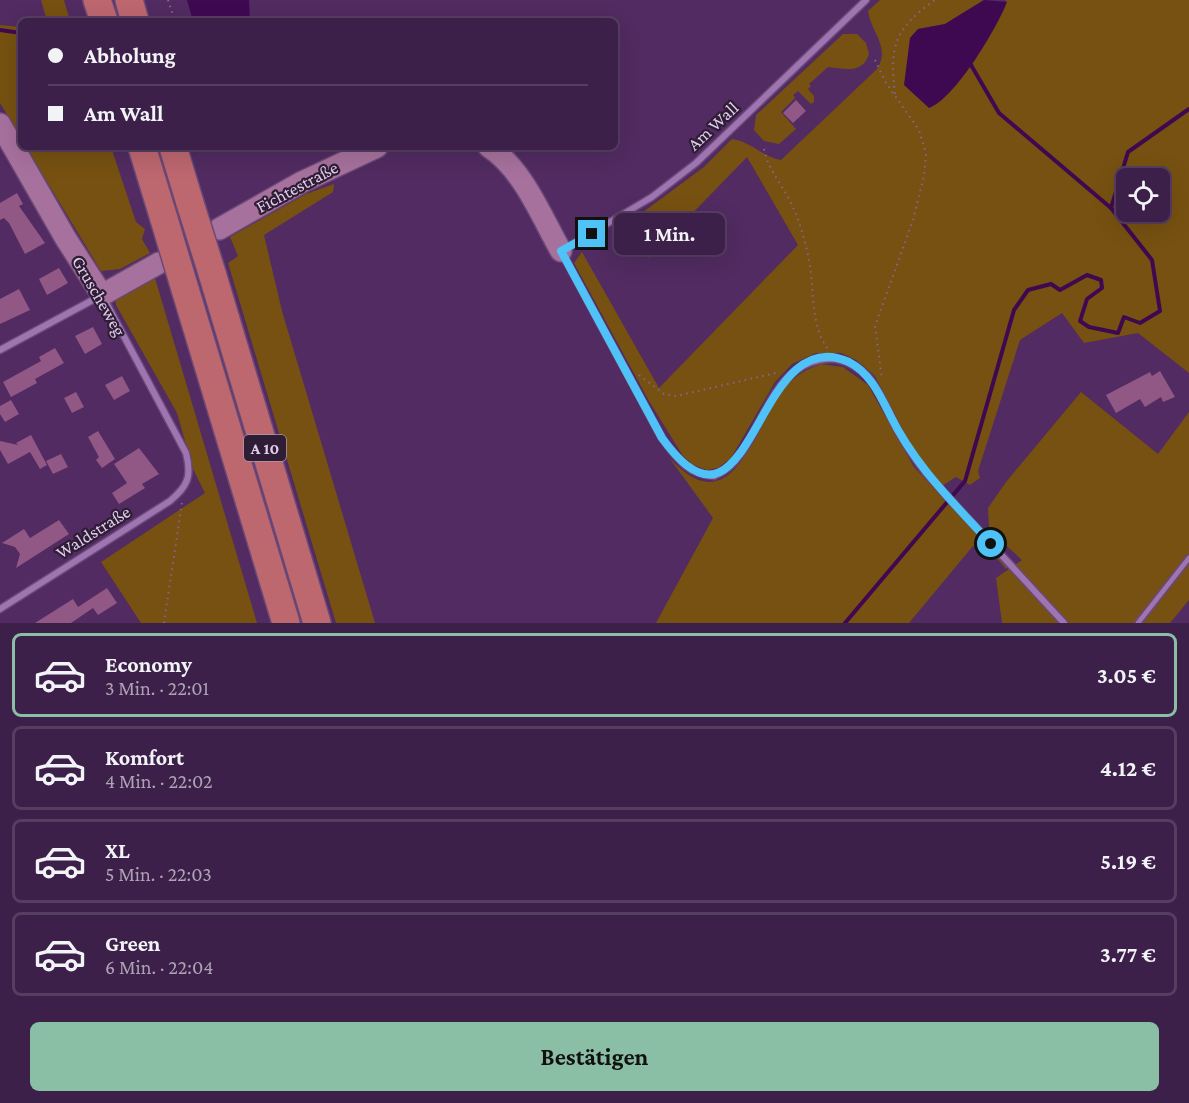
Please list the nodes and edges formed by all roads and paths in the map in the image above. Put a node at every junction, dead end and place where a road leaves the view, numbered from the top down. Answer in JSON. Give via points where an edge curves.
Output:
{"nodes":[{"id":1,"x":97,"y":0,"type":"edge"},
{"id":2,"x":129,"y":0,"type":"edge"},
{"id":3,"x":168,"y":0,"type":"edge"},
{"id":4,"x":866,"y":0,"type":"edge"},
{"id":5,"x":935,"y":0,"type":"edge"},
{"id":6,"x":103,"y":18,"type":"edge"},
{"id":7,"x":134,"y":18,"type":"edge"},
{"id":8,"x":174,"y":18,"type":"edge"},
{"id":9,"x":875,"y":60,"type":"dead end"},
{"id":10,"x":896,"y":97,"type":"junction"},
{"id":11,"x":1,"y":127,"type":"edge"},
{"id":12,"x":764,"y":149,"type":"dead end"},
{"id":13,"x":143,"y":150,"type":"edge"},
{"id":14,"x":174,"y":150,"type":"edge"},
{"id":15,"x":371,"y":150,"type":"edge"},
{"id":16,"x":492,"y":150,"type":"edge"},
{"id":17,"x":219,"y":229,"type":"dead end"},
{"id":18,"x":561,"y":251,"type":"junction"},
{"id":19,"x":159,"y":262,"type":"dead end"},
{"id":20,"x":102,"y":295,"type":"junction"},
{"id":21,"x":0,"y":350,"type":"edge"},
{"id":22,"x":835,"y":358,"type":"junction"},
{"id":23,"x":800,"y":367,"type":"junction"},
{"id":24,"x":637,"y":373,"type":"dead end"},
{"id":25,"x":879,"y":393,"type":"junction"},
{"id":26,"x":182,"y":491,"type":"junction"},
{"id":27,"x":1189,"y":558,"type":"edge"},
{"id":28,"x":0,"y":609,"type":"edge"},
{"id":29,"x":164,"y":623,"type":"edge"},
{"id":30,"x":286,"y":623,"type":"edge"},
{"id":31,"x":317,"y":623,"type":"edge"},
{"id":32,"x":1064,"y":623,"type":"edge"},
{"id":33,"x":1138,"y":623,"type":"edge"}],
"edges":[{"from":1,"to":6,"type":"highway"},
{"from":2,"to":7,"type":"highway"},
{"from":3,"to":8,"type":"path"},
{"from":4,"to":18,"type":"street","name":"Am Wall","via":[[696,163],[652,197]]},
{"from":5,"to":10,"type":"path","via":[[906,22],[897,40],[893,70]]},
{"from":9,"to":10,"type":"path"},
{"from":10,"to":25,"type":"path","via":[[919,130],[926,154],[913,220],[875,326],[882,376]]},
{"from":11,"to":20,"type":"street","name":"Gruscheweg","via":[[69,246]]},
{"from":12,"to":22,"type":"path","via":[[800,224],[813,279],[819,333]]},
{"from":13,"to":30,"type":"highway","number":"A 10","bridge":true},
{"from":14,"to":31,"type":"highway","number":"A 10","bridge":true},
{"from":15,"to":17,"type":"street","name":"Fichtestraße","via":[[302,182]]},
{"from":16,"to":18,"type":"street","via":[[520,180]]},
{"from":18,"to":23,"type":"street","via":[[662,438],[692,472],[714,476],[736,462],[770,401]]},
{"from":19,"to":20,"type":"street"},
{"from":20,"to":21,"type":"street"},
{"from":20,"to":26,"type":"street","name":"Gruscheweg","via":[[186,453],[190,471]]},
{"from":22,"to":23,"type":"street"},
{"from":22,"to":25,"type":"street","via":[[861,370]]},
{"from":23,"to":24,"type":"path","via":[[676,396],[664,394]]},
{"from":25,"to":32,"type":"street","via":[[912,455]]},
{"from":26,"to":28,"type":"street","name":"Waldstraße"},
{"from":26,"to":29,"type":"path"},
{"from":27,"to":33,"type":"lane"}]}
